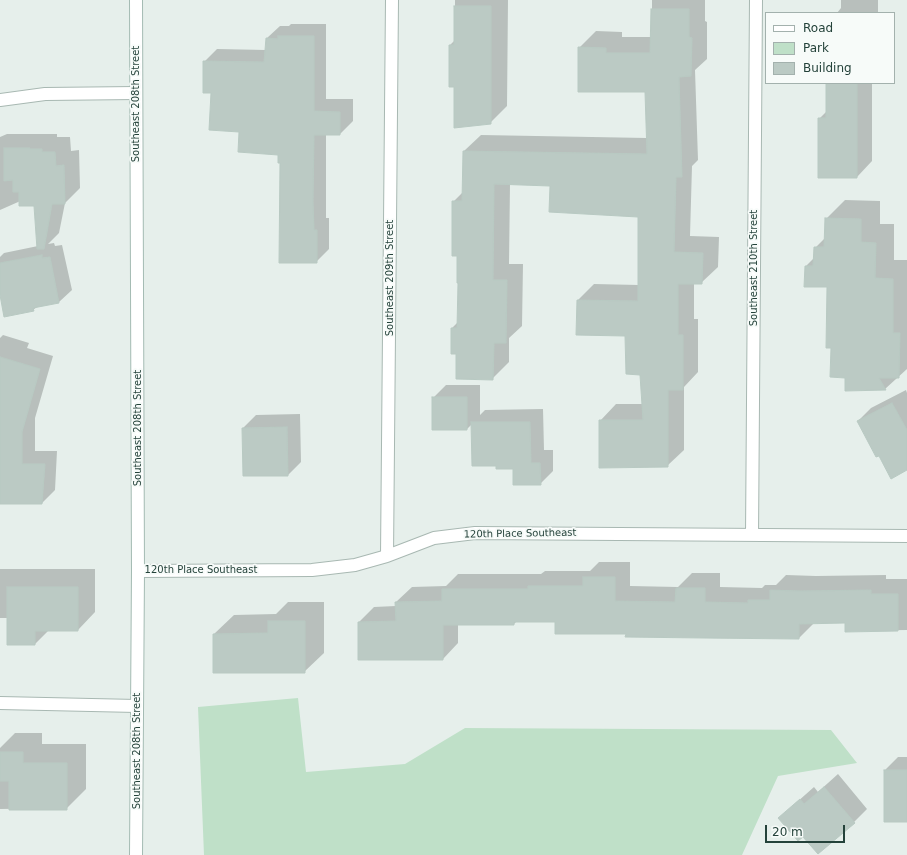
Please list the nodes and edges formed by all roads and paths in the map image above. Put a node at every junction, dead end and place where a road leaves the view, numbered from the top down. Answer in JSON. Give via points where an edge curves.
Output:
{"nodes":[{"id":1,"x":136,"y":0,"type":"edge"},
{"id":2,"x":392,"y":0,"type":"edge"},
{"id":3,"x":756,"y":0,"type":"edge"},
{"id":4,"x":136,"y":93,"type":"junction"},
{"id":5,"x":0,"y":100,"type":"edge"},
{"id":6,"x":752,"y":535,"type":"junction"},
{"id":7,"x":907,"y":536,"type":"edge"},
{"id":8,"x":387,"y":556,"type":"junction"},
{"id":9,"x":138,"y":571,"type":"junction"},
{"id":10,"x":0,"y":703,"type":"edge"},
{"id":11,"x":137,"y":706,"type":"junction"},
{"id":12,"x":136,"y":855,"type":"edge"}],
"edges":[{"from":1,"to":4,"type":"street","name":"Southeast 208th Street"},
{"from":2,"to":8,"type":"street","name":"Southeast 209th Street"},
{"from":3,"to":6,"type":"street","name":"Southeast 210th Street"},
{"from":4,"to":5,"type":"street","via":[[45,94]]},
{"from":4,"to":9,"type":"street","name":"Southeast 208th Street"},
{"from":6,"to":7,"type":"street","name":"120th Place Southeast"},
{"from":6,"to":8,"type":"street","name":"120th Place Southeast","via":[[475,533],[434,538]]},
{"from":8,"to":9,"type":"street","name":"120th Place Southeast","via":[[355,565],[312,570]]},
{"from":9,"to":11,"type":"street","name":"Southeast 208th Street"},
{"from":10,"to":11,"type":"street"},
{"from":11,"to":12,"type":"street","name":"Southeast 208th Street"}]}
